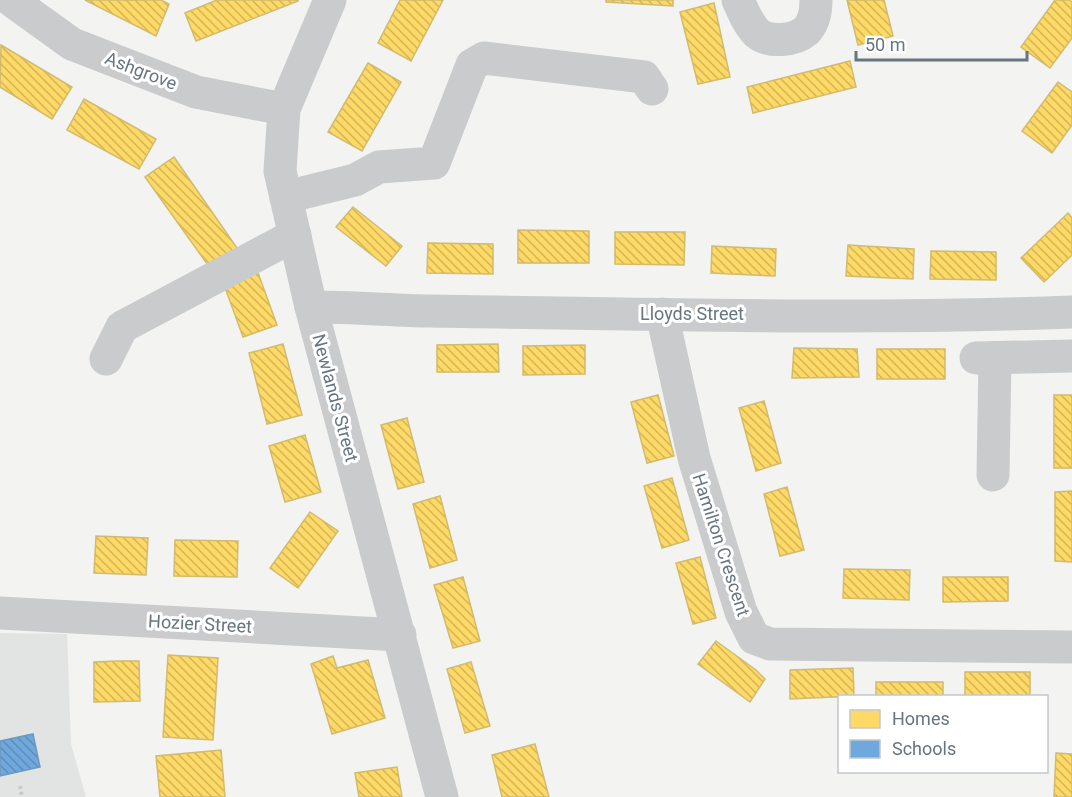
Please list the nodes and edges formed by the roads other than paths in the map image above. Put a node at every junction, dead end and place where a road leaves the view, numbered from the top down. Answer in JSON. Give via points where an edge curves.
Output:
{"nodes":[{"id":1,"x":10,"y":0,"type":"edge"},
{"id":2,"x":330,"y":0,"type":"edge"},
{"id":3,"x":738,"y":0,"type":"edge"},
{"id":4,"x":816,"y":0,"type":"edge"},
{"id":5,"x":652,"y":89,"type":"dead end"},
{"id":6,"x":284,"y":109,"type":"junction"},
{"id":7,"x":285,"y":197,"type":"junction"},
{"id":8,"x":295,"y":236,"type":"junction"},
{"id":9,"x":311,"y":307,"type":"junction"},
{"id":10,"x":1072,"y":312,"type":"edge"},
{"id":11,"x":662,"y":314,"type":"junction"},
{"id":12,"x":1072,"y":356,"type":"edge"},
{"id":13,"x":106,"y":359,"type":"dead end"},
{"id":14,"x":993,"y":475,"type":"dead end"},
{"id":15,"x":0,"y":613,"type":"edge"},
{"id":16,"x":400,"y":635,"type":"junction"},
{"id":17,"x":1072,"y":647,"type":"edge"},
{"id":18,"x":442,"y":797,"type":"edge"}],
"edges":[{"from":1,"to":6,"type":"street","name":"Ashgrove","via":[[72,44],[196,92]]},
{"from":2,"to":6,"type":"street","name":"Newlands Street"},
{"from":3,"to":4,"type":"street","via":[[757,33],[770,41],[805,31],[814,18]]},
{"from":5,"to":7,"type":"street","via":[[644,77],[484,58],[472,65],[434,162],[379,167],[355,180]]},
{"from":6,"to":7,"type":"street","name":"Newlands Street","via":[[280,171]]},
{"from":7,"to":8,"type":"street","name":"Newlands Street"},
{"from":8,"to":9,"type":"street","name":"Newlands Street"},
{"from":8,"to":13,"type":"street","via":[[122,327]]},
{"from":9,"to":11,"type":"street","name":"Lloyds Street"},
{"from":9,"to":16,"type":"street","name":"Newlands Street"},
{"from":10,"to":11,"type":"street","name":"Lloyds Street","via":[[970,316]]},
{"from":11,"to":17,"type":"street","name":"Hamilton Crescent","via":[[694,458],[741,612],[754,638],[770,644]]},
{"from":12,"to":14,"type":"street","via":[[985,358]]},
{"from":15,"to":16,"type":"street","name":"Hozier Street"},
{"from":16,"to":18,"type":"street","name":"Newlands Street"}]}
